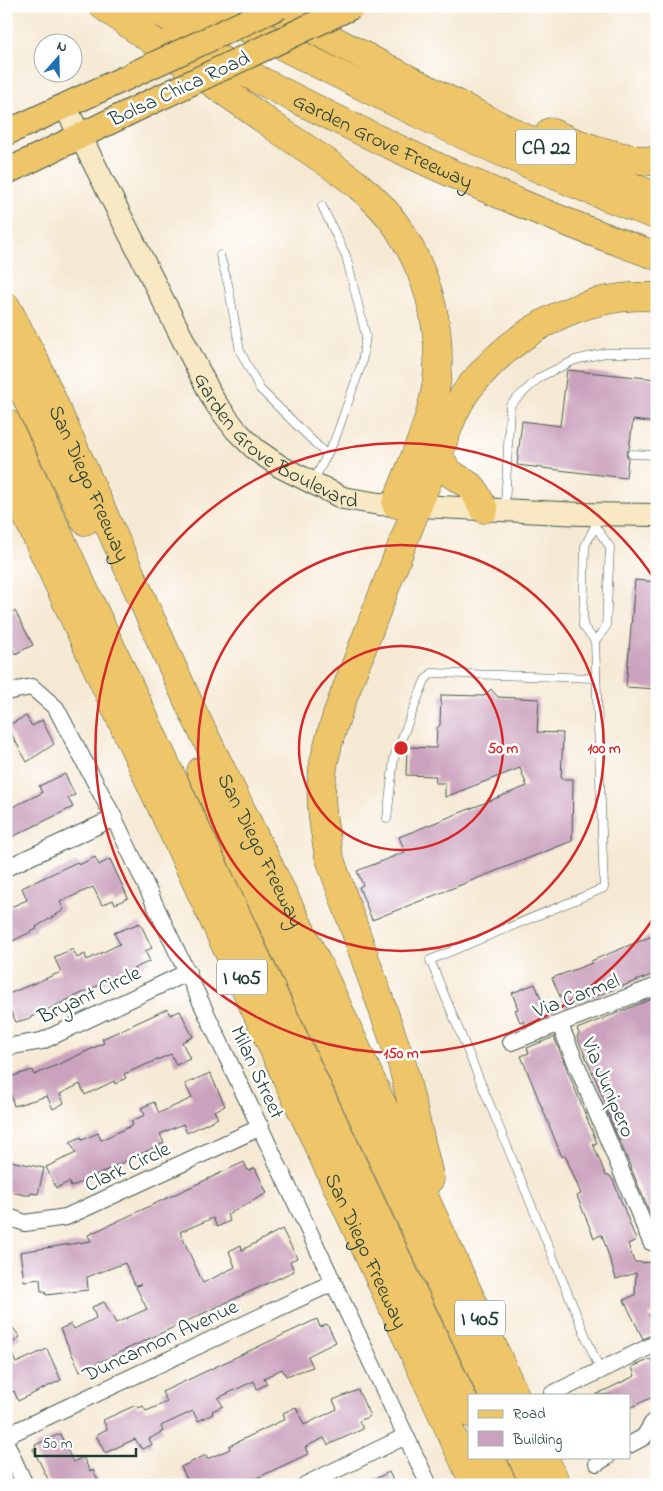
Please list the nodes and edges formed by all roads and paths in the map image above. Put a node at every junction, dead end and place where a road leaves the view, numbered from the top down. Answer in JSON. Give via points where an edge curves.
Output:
{"nodes":[{"id":1,"x":103,"y":6,"type":"edge"},
{"id":2,"x":119,"y":6,"type":"edge"},
{"id":3,"x":148,"y":6,"type":"edge"},
{"id":4,"x":204,"y":6,"type":"edge"},
{"id":5,"x":269,"y":6,"type":"edge"},
{"id":6,"x":280,"y":6,"type":"edge"},
{"id":7,"x":353,"y":6,"type":"edge"},
{"id":8,"x":436,"y":94,"type":"junction"},
{"id":9,"x":65,"y":106,"type":"junction"},
{"id":10,"x":6,"y":133,"type":"edge"},
{"id":11,"x":81,"y":135,"type":"junction"},
{"id":12,"x":657,"y":162,"type":"edge"},
{"id":13,"x":6,"y":172,"type":"edge"},
{"id":14,"x":657,"y":196,"type":"edge"},
{"id":15,"x":322,"y":206,"type":"dead end"},
{"id":16,"x":538,"y":211,"type":"junction"},
{"id":17,"x":657,"y":216,"type":"edge"},
{"id":18,"x":220,"y":255,"type":"dead end"},
{"id":19,"x":657,"y":256,"type":"edge"},
{"id":20,"x":657,"y":297,"type":"edge"},
{"id":21,"x":6,"y":306,"type":"edge"},
{"id":22,"x":657,"y":353,"type":"edge"},
{"id":23,"x":6,"y":356,"type":"edge"},
{"id":24,"x":6,"y":422,"type":"edge"},
{"id":25,"x":508,"y":447,"type":"junction"},
{"id":26,"x":517,"y":447,"type":"dead end"},
{"id":27,"x":632,"y":454,"type":"dead end"},
{"id":28,"x":327,"y":455,"type":"junction"},
{"id":29,"x":657,"y":455,"type":"edge"},
{"id":30,"x":438,"y":456,"type":"junction"},
{"id":31,"x":6,"y":471,"type":"edge"},
{"id":32,"x":312,"y":484,"type":"junction"},
{"id":33,"x":407,"y":504,"type":"junction"},
{"id":34,"x":494,"y":510,"type":"junction"},
{"id":35,"x":657,"y":515,"type":"edge"},
{"id":36,"x":595,"y":520,"type":"junction"},
{"id":37,"x":595,"y":641,"type":"junction"},
{"id":38,"x":596,"y":678,"type":"junction"},
{"id":39,"x":6,"y":692,"type":"edge"},
{"id":40,"x":114,"y":818,"type":"junction"},
{"id":41,"x":387,"y":820,"type":"dead end"},
{"id":42,"x":6,"y":868,"type":"edge"},
{"id":43,"x":188,"y":972,"type":"junction"},
{"id":44,"x":657,"y":986,"type":"edge"},
{"id":45,"x":560,"y":1025,"type":"junction"},
{"id":46,"x":511,"y":1042,"type":"dead end"},
{"id":47,"x":6,"y":1047,"type":"edge"},
{"id":48,"x":261,"y":1127,"type":"junction"},
{"id":49,"x":6,"y":1216,"type":"edge"},
{"id":50,"x":445,"y":1242,"type":"junction"},
{"id":51,"x":657,"y":1243,"type":"edge"},
{"id":52,"x":332,"y":1283,"type":"junction"},
{"id":53,"x":657,"y":1343,"type":"edge"},
{"id":54,"x":596,"y":1361,"type":"dead end"},
{"id":55,"x":493,"y":1394,"type":"edge"},
{"id":56,"x":516,"y":1394,"type":"edge"},
{"id":57,"x":552,"y":1394,"type":"edge"},
{"id":58,"x":468,"y":1411,"type":"edge"},
{"id":59,"x":657,"y":1419,"type":"edge"},
{"id":60,"x":6,"y":1436,"type":"edge"},
{"id":61,"x":406,"y":1436,"type":"junction"},
{"id":62,"x":6,"y":1443,"type":"edge"},
{"id":63,"x":630,"y":1444,"type":"edge"},
{"id":64,"x":490,"y":1458,"type":"edge"},
{"id":65,"x":522,"y":1458,"type":"edge"},
{"id":66,"x":544,"y":1458,"type":"edge"},
{"id":67,"x":25,"y":1485,"type":"edge"},
{"id":68,"x":305,"y":1485,"type":"edge"},
{"id":69,"x":429,"y":1485,"type":"edge"},
{"id":70,"x":475,"y":1485,"type":"edge"},
{"id":71,"x":502,"y":1485,"type":"edge"},
{"id":72,"x":535,"y":1485,"type":"edge"},
{"id":73,"x":557,"y":1485,"type":"edge"}],
"edges":[{"from":1,"to":33,"type":"highway","via":[[357,185],[397,227],[423,276],[438,327],[435,394]]},
{"from":2,"to":16,"type":"highway","name":"Garden Grove Freeway","via":[[347,125],[442,171]]},
{"from":3,"to":16,"type":"highway","via":[[317,94],[515,188]]},
{"from":4,"to":17,"type":"highway","via":[[433,122],[535,168]]},
{"from":5,"to":8,"type":"highway","number":"CA 22"},
{"from":6,"to":9,"type":"main road","name":"Bolsa Chica Road","bridge":true},
{"from":7,"to":11,"type":"main road","name":"Bolsa Chica Road","bridge":true},
{"from":8,"to":12,"type":"highway","via":[[512,116],[572,142],[635,160]]},
{"from":8,"to":14,"type":"highway","number":"CA 22","via":[[591,170]]},
{"from":9,"to":10,"type":"main road","name":"Bolsa Chica Road"},
{"from":9,"to":11,"type":"main road","name":"Garden Grove Boulevard"},
{"from":11,"to":13,"type":"main road","name":"Bolsa Chica Road"},
{"from":11,"to":32,"type":"main road","name":"Garden Grove Boulevard","via":[[214,401],[256,450]]},
{"from":15,"to":28,"type":"lane","via":[[346,256],[366,336],[362,363]]},
{"from":16,"to":19,"type":"highway","name":"Garden Grove Freeway"},
{"from":18,"to":28,"type":"lane","via":[[240,351],[260,389]]},
{"from":20,"to":30,"type":"highway","via":[[620,297],[591,304],[559,315],[511,344],[471,385],[458,405]]},
{"from":21,"to":50,"type":"highway","name":"San Diego Freeway","number":"I 405","via":[[34,359],[190,708],[324,977]]},
{"from":22,"to":25,"type":"lane","via":[[605,353],[575,360],[540,377],[510,405]]},
{"from":23,"to":55,"type":"highway"},
{"from":24,"to":58,"type":"highway"},
{"from":25,"to":26,"type":"lane"},
{"from":25,"to":34,"type":"lane"},
{"from":27,"to":29,"type":"lane"},
{"from":28,"to":32,"type":"lane"},
{"from":30,"to":33,"type":"highway"},
{"from":30,"to":34,"type":"highway","via":[[450,473],[473,488]]},
{"from":31,"to":70,"type":"highway","name":"San Diego Freeway","number":"I 405"},
{"from":32,"to":33,"type":"main road","name":"Garden Grove Boulevard","via":[[343,498],[379,504]]},
{"from":33,"to":34,"type":"main road","name":"Garden Grove Boulevard"},
{"from":33,"to":50,"type":"highway","via":[[324,763],[322,820],[329,856],[402,1064]]},
{"from":34,"to":36,"type":"main road","name":"Garden Grove Boulevard"},
{"from":35,"to":36,"type":"main road","name":"Garden Grove Boulevard"},
{"from":36,"to":37,"type":"lane","via":[[585,546],[584,626]]},
{"from":36,"to":37,"type":"lane","via":[[610,547],[606,627]]},
{"from":37,"to":38,"type":"lane"},
{"from":38,"to":41,"type":"lane","via":[[432,673],[425,680],[394,758]]},
{"from":38,"to":54,"type":"lane","via":[[604,888],[430,960]]},
{"from":39,"to":40,"type":"street","name":"Milan Street","via":[[32,687],[56,708]]},
{"from":40,"to":42,"type":"street"},
{"from":40,"to":43,"type":"street","name":"Milan Street"},
{"from":43,"to":47,"type":"street","name":"Bryant Circle","via":[[42,1040]]},
{"from":43,"to":48,"type":"street","name":"Milan Street"},
{"from":44,"to":45,"type":"street","name":"Via Carmel"},
{"from":45,"to":46,"type":"street","name":"Via Carmel"},
{"from":45,"to":51,"type":"street","name":"Via Junipero","via":[[651,1242]]},
{"from":48,"to":49,"type":"street","name":"Clark Circle","via":[[66,1217],[25,1223]]},
{"from":48,"to":52,"type":"street","name":"Milan Street"},
{"from":50,"to":56,"type":"highway","name":"San Diego Freeway","number":"I 405"},
{"from":52,"to":60,"type":"street","name":"Duncannon Avenue"},
{"from":52,"to":61,"type":"street","name":"Milan Street"},
{"from":53,"to":57,"type":"street"},
{"from":59,"to":63,"type":"street","via":[[644,1437]]},
{"from":61,"to":68,"type":"street"},
{"from":61,"to":69,"type":"street","name":"Milan Street"},
{"from":62,"to":67,"type":"street"},
{"from":64,"to":71,"type":"highway"},
{"from":65,"to":72,"type":"highway"},
{"from":66,"to":73,"type":"highway"}]}
